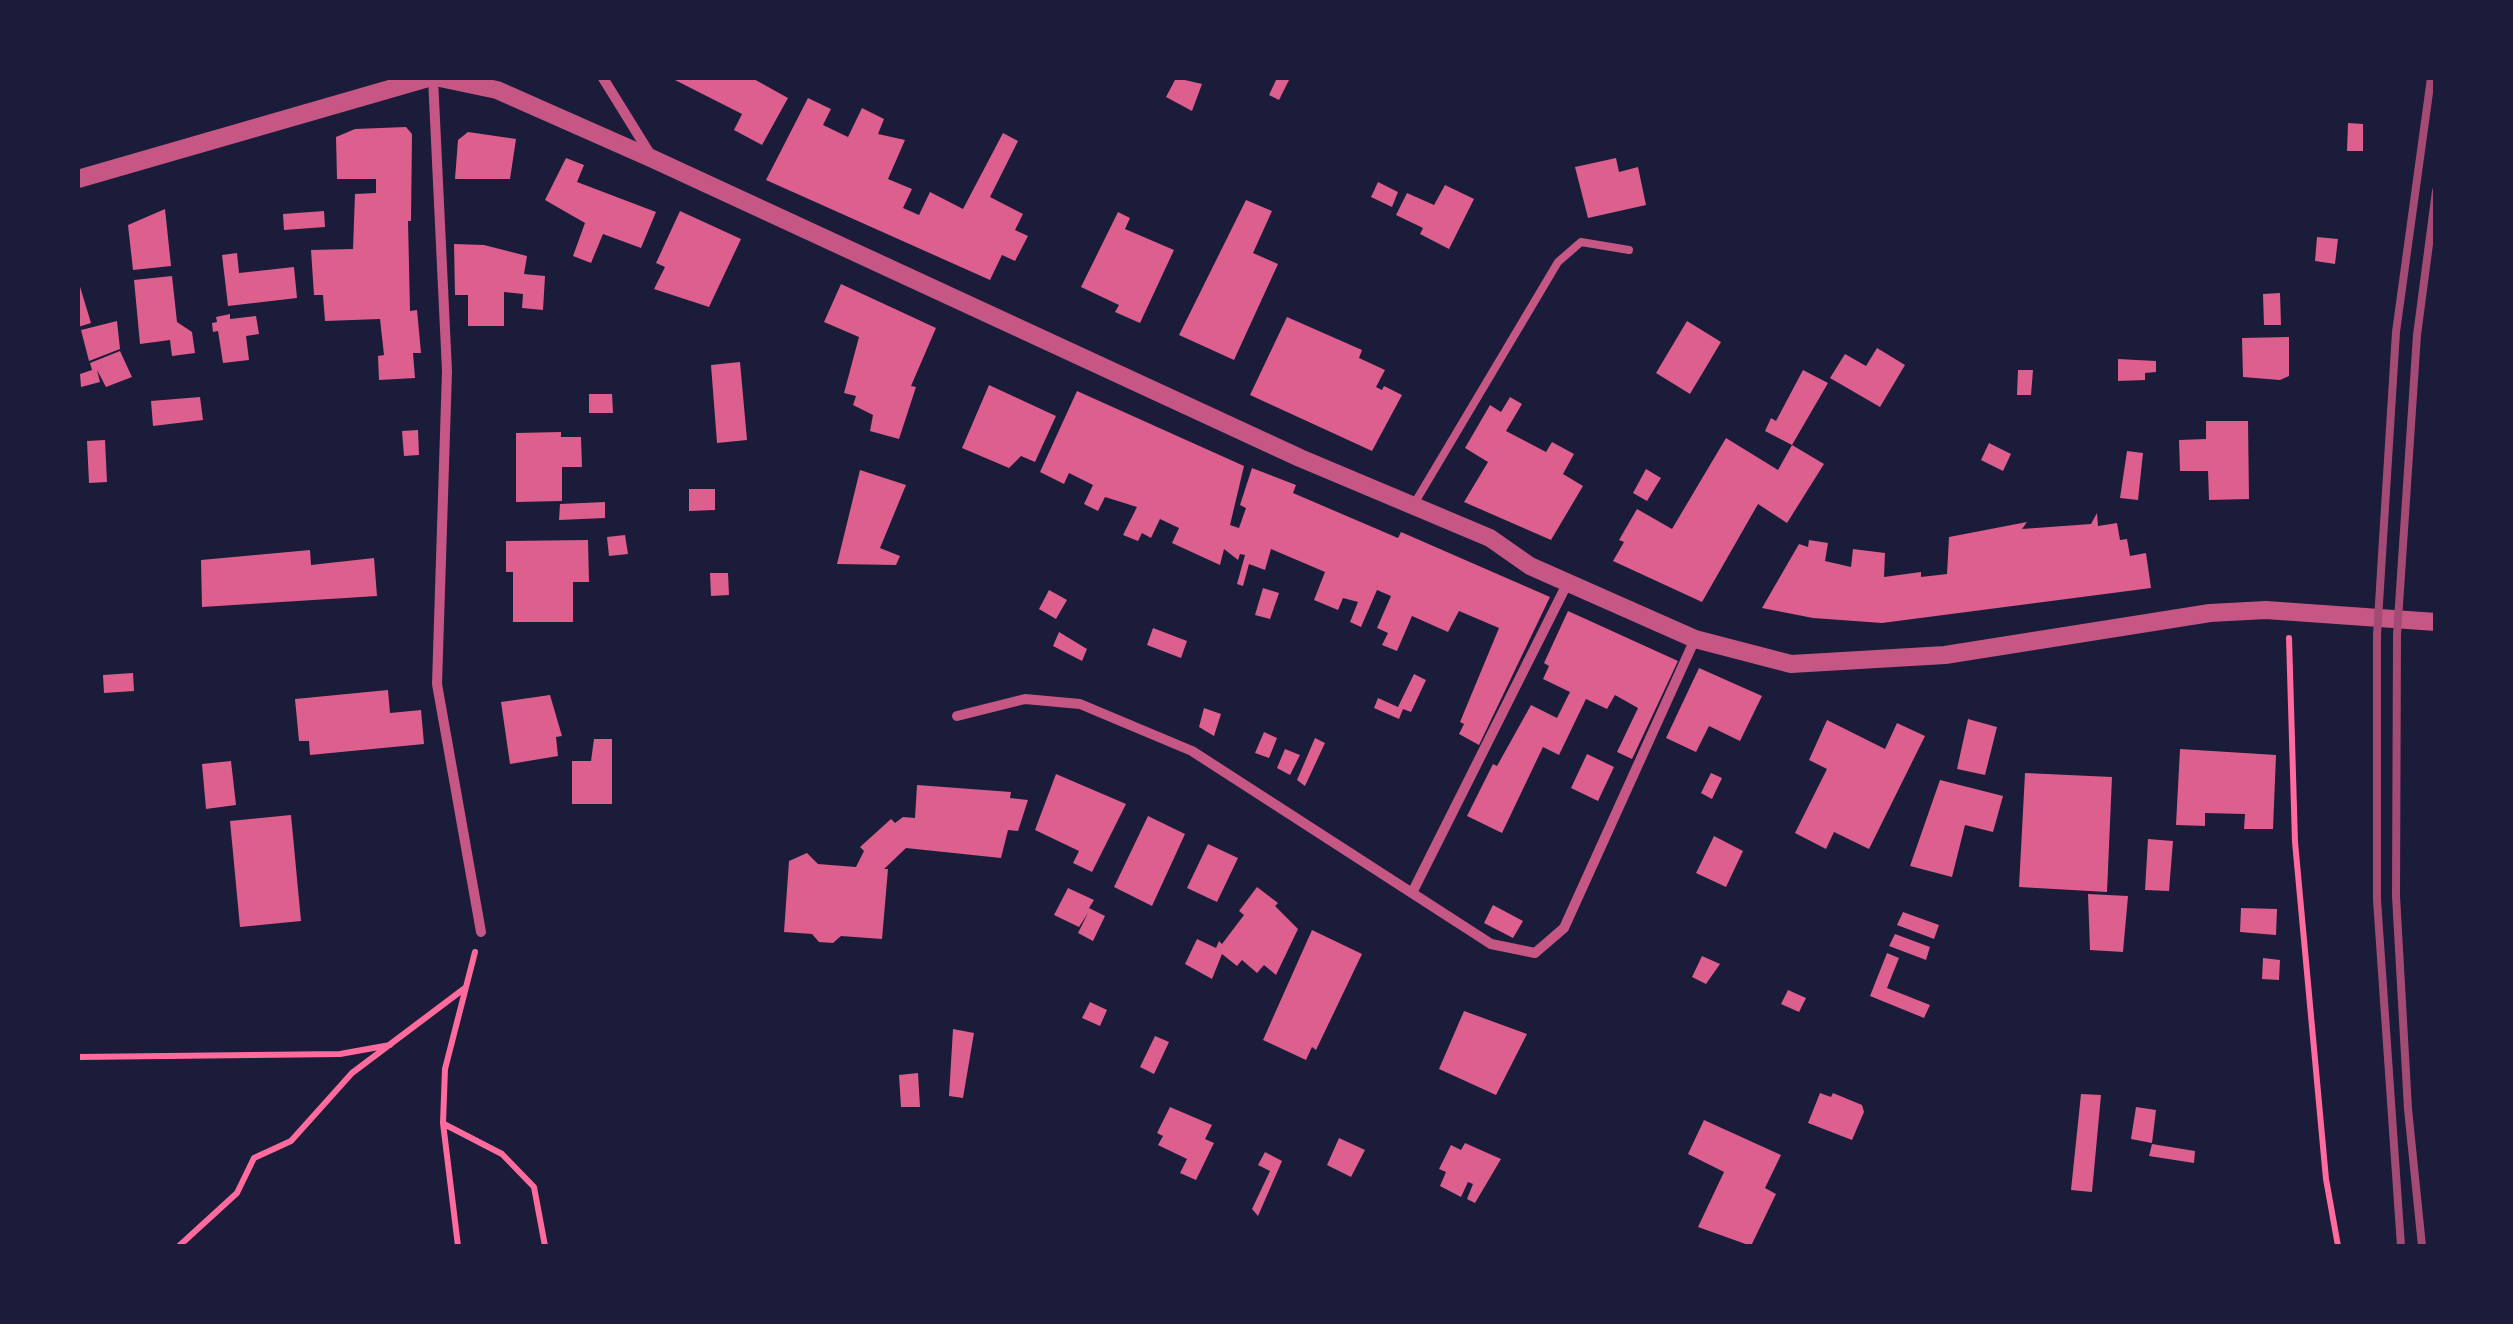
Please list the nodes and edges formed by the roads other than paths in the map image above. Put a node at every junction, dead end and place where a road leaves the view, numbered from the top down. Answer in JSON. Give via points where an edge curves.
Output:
{"nodes":[{"id":1,"x":434,"y":78,"type":"edge"},
{"id":2,"x":603,"y":78,"type":"edge"},
{"id":3,"x":653,"y":159,"type":"junction"},
{"id":4,"x":78,"y":179,"type":"edge"},
{"id":5,"x":1629,"y":250,"type":"dead end"},
{"id":6,"x":1412,"y":507,"type":"junction"},
{"id":7,"x":1567,"y":584,"type":"junction"},
{"id":8,"x":2436,"y":622,"type":"edge"},
{"id":9,"x":1695,"y":639,"type":"junction"},
{"id":10,"x":957,"y":716,"type":"dead end"},
{"id":11,"x":1412,"y":893,"type":"junction"},
{"id":12,"x":481,"y":932,"type":"road end"}],
"edges":[{"from":1,"to":3,"type":"street","via":[[497,90]]},
{"from":1,"to":4,"type":"street"},
{"from":1,"to":12,"type":"street","via":[[447,372],[437,684]]},
{"from":2,"to":3,"type":"street"},
{"from":3,"to":6,"type":"street"},
{"from":5,"to":6,"type":"lane","via":[[1581,242],[1558,262]]},
{"from":6,"to":7,"type":"street","via":[[1490,538]]},
{"from":7,"to":9,"type":"street"},
{"from":7,"to":11,"type":"street"},
{"from":8,"to":9,"type":"street","via":[[2210,612],[1945,655],[1791,664]]},
{"from":9,"to":11,"type":"street","via":[[1564,928],[1535,953],[1491,944]]},
{"from":10,"to":11,"type":"street","via":[[1025,699],[1080,704],[1192,751]]}]}
